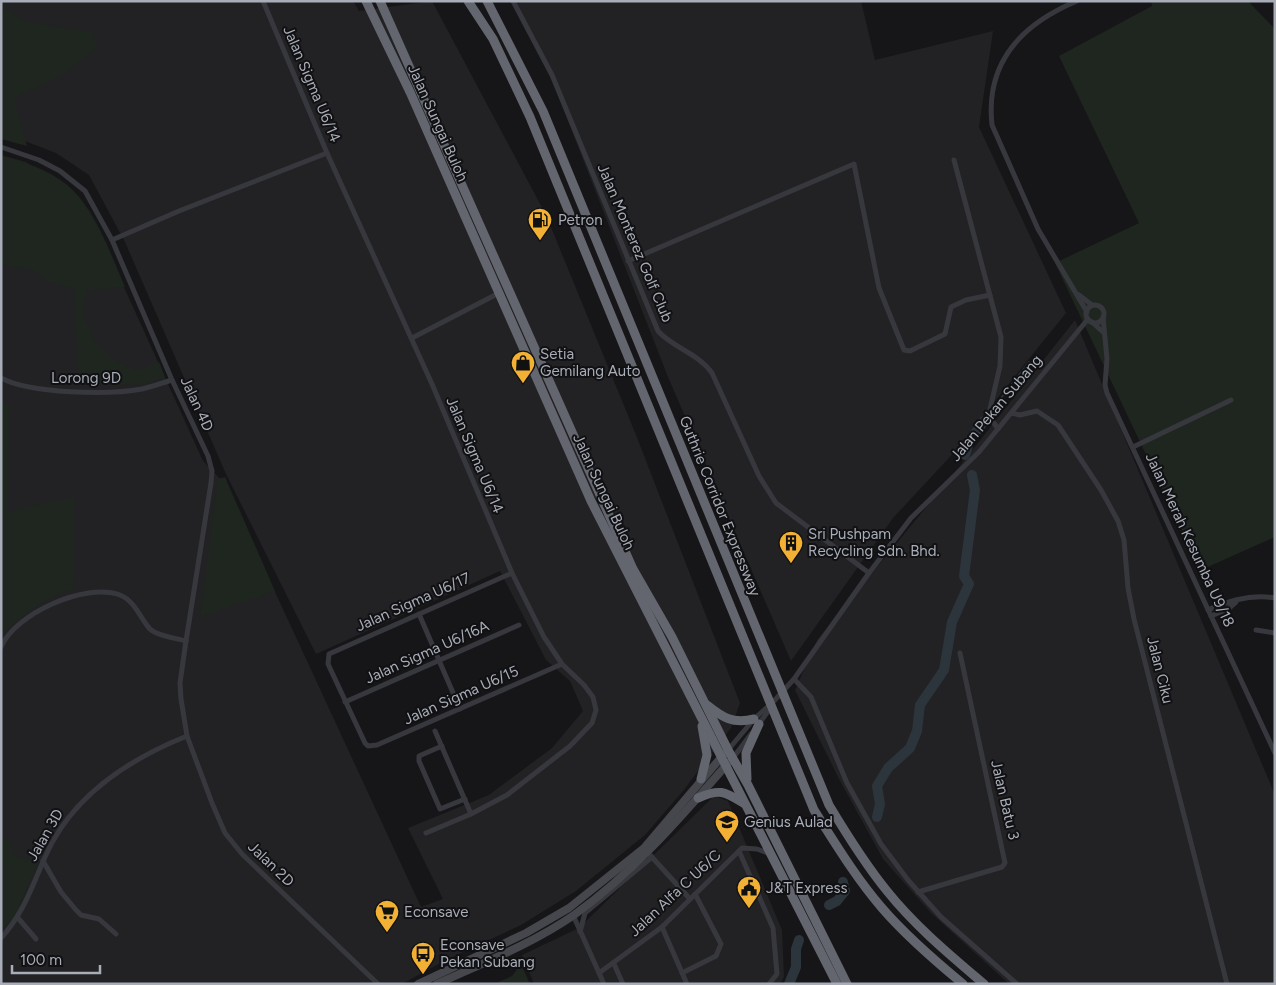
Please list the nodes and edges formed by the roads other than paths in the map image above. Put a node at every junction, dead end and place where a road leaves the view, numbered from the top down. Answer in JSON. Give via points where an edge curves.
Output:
{"nodes":[{"id":1,"x":263,"y":1,"type":"edge"},
{"id":2,"x":366,"y":1,"type":"edge"},
{"id":3,"x":380,"y":1,"type":"edge"},
{"id":4,"x":468,"y":1,"type":"edge"},
{"id":5,"x":487,"y":1,"type":"edge"},
{"id":6,"x":513,"y":1,"type":"edge"},
{"id":7,"x":1077,"y":1,"type":"edge"},
{"id":8,"x":1,"y":147,"type":"edge"},
{"id":9,"x":327,"y":153,"type":"junction"},
{"id":10,"x":954,"y":160,"type":"dead end"},
{"id":11,"x":112,"y":240,"type":"junction"},
{"id":12,"x":628,"y":262,"type":"junction"},
{"id":13,"x":499,"y":293,"type":"junction"},
{"id":14,"x":1078,"y":294,"type":"junction"},
{"id":15,"x":990,"y":295,"type":"junction"},
{"id":16,"x":1092,"y":306,"type":"junction"},
{"id":17,"x":1087,"y":312,"type":"junction"},
{"id":18,"x":1103,"y":317,"type":"junction"},
{"id":19,"x":1090,"y":321,"type":"junction"},
{"id":20,"x":1104,"y":333,"type":"junction"},
{"id":21,"x":412,"y":338,"type":"junction"},
{"id":22,"x":1,"y":378,"type":"edge"},
{"id":23,"x":172,"y":380,"type":"junction"},
{"id":24,"x":1231,"y":400,"type":"dead end"},
{"id":25,"x":1012,"y":413,"type":"junction"},
{"id":26,"x":998,"y":429,"type":"junction"},
{"id":27,"x":1133,"y":447,"type":"junction"},
{"id":28,"x":512,"y":573,"type":"junction"},
{"id":29,"x":869,"y":573,"type":"junction"},
{"id":30,"x":1275,"y":598,"type":"edge"},
{"id":31,"x":1236,"y":602,"type":"junction"},
{"id":32,"x":1208,"y":610,"type":"junction"},
{"id":33,"x":419,"y":614,"type":"junction"},
{"id":34,"x":1211,"y":616,"type":"junction"},
{"id":35,"x":519,"y":625,"type":"dead end"},
{"id":36,"x":1256,"y":630,"type":"dead end"},
{"id":37,"x":1275,"y":633,"type":"edge"},
{"id":38,"x":186,"y":641,"type":"junction"},
{"id":39,"x":1,"y":648,"type":"edge"},
{"id":40,"x":960,"y":653,"type":"dead end"},
{"id":41,"x":439,"y":660,"type":"junction"},
{"id":42,"x":562,"y":664,"type":"junction"},
{"id":43,"x":794,"y":679,"type":"junction"},
{"id":44,"x":345,"y":702,"type":"junction"},
{"id":45,"x":705,"y":703,"type":"junction"},
{"id":46,"x":460,"y":708,"type":"junction"},
{"id":47,"x":702,"y":721,"type":"junction"},
{"id":48,"x":757,"y":722,"type":"junction"},
{"id":49,"x":436,"y":731,"type":"dead end"},
{"id":50,"x":187,"y":736,"type":"junction"},
{"id":51,"x":442,"y":746,"type":"junction"},
{"id":52,"x":1275,"y":753,"type":"edge"},
{"id":53,"x":730,"y":754,"type":"junction"},
{"id":54,"x":724,"y":762,"type":"junction"},
{"id":55,"x":701,"y":779,"type":"junction"},
{"id":56,"x":748,"y":785,"type":"junction"},
{"id":57,"x":698,"y":798,"type":"junction"},
{"id":58,"x":465,"y":800,"type":"junction"},
{"id":59,"x":746,"y":804,"type":"junction"},
{"id":60,"x":471,"y":814,"type":"junction"},
{"id":61,"x":426,"y":833,"type":"dead end"},
{"id":62,"x":739,"y":850,"type":"junction"},
{"id":63,"x":650,"y":855,"type":"junction"},
{"id":64,"x":771,"y":855,"type":"junction"},
{"id":65,"x":43,"y":861,"type":"junction"},
{"id":66,"x":918,"y":892,"type":"junction"},
{"id":67,"x":695,"y":894,"type":"junction"},
{"id":68,"x":690,"y":899,"type":"junction"},
{"id":69,"x":573,"y":915,"type":"junction"},
{"id":70,"x":18,"y":918,"type":"junction"},
{"id":71,"x":662,"y":927,"type":"junction"},
{"id":72,"x":580,"y":932,"type":"junction"},
{"id":73,"x":116,"y":934,"type":"dead end"},
{"id":74,"x":1,"y":938,"type":"edge"},
{"id":75,"x":36,"y":939,"type":"dead end"},
{"id":76,"x":614,"y":964,"type":"junction"},
{"id":77,"x":682,"y":973,"type":"junction"},
{"id":78,"x":599,"y":974,"type":"junction"},
{"id":79,"x":378,"y":984,"type":"edge"},
{"id":80,"x":418,"y":984,"type":"edge"},
{"id":81,"x":437,"y":984,"type":"edge"},
{"id":82,"x":604,"y":984,"type":"edge"},
{"id":83,"x":623,"y":984,"type":"edge"},
{"id":84,"x":687,"y":984,"type":"edge"},
{"id":85,"x":769,"y":984,"type":"edge"},
{"id":86,"x":837,"y":984,"type":"edge"},
{"id":87,"x":847,"y":984,"type":"edge"},
{"id":88,"x":963,"y":984,"type":"edge"},
{"id":89,"x":984,"y":984,"type":"edge"},
{"id":90,"x":1017,"y":984,"type":"edge"},
{"id":91,"x":1227,"y":984,"type":"edge"}],
"edges":[{"from":1,"to":9,"type":"street","name":"Jalan Sigma U6/14"},
{"from":2,"to":13,"type":"highway","name":"Jalan Sungai Buloh"},
{"from":3,"to":45,"type":"highway","name":"Jalan Sungai Buloh","via":[[633,569]]},
{"from":4,"to":88,"type":"highway","name":"Guthrie Corridor Expressway","via":[[493,39],[530,117],[814,810],[846,861],[882,908],[926,954]]},
{"from":5,"to":89,"type":"highway","name":"Guthrie Corridor Expressway","via":[[543,111],[829,805],[854,847],[888,892],[935,942]]},
{"from":6,"to":12,"type":"street","name":"Jalan Monterez Golf Club","via":[[552,75]]},
{"from":7,"to":14,"type":"street","via":[[1051,12],[1008,50],[993,82],[990,108],[992,125],[1038,229]]},
{"from":8,"to":11,"type":"street","name":"Jalan 4D","via":[[39,160],[80,185]]},
{"from":9,"to":11,"type":"street"},
{"from":9,"to":21,"type":"street","name":"Jalan Sigma U6/14"},
{"from":10,"to":15,"type":"street"},
{"from":11,"to":23,"type":"street","name":"Jalan 4D"},
{"from":12,"to":15,"type":"street","via":[[854,164],[879,288],[904,350],[910,351],[945,334],[951,307]]},
{"from":12,"to":29,"type":"street","name":"Jalan Monterez Golf Club","via":[[658,331],[703,362],[712,373],[759,476],[776,503]]},
{"from":13,"to":21,"type":"street"},
{"from":13,"to":47,"type":"highway","name":"Jalan Sungai Buloh","via":[[591,501]]},
{"from":14,"to":16,"type":"street"},
{"from":14,"to":17,"type":"street"},
{"from":15,"to":26,"type":"street","via":[[1002,348],[990,409]]},
{"from":16,"to":17,"type":"street"},
{"from":16,"to":18,"type":"street","via":[[1100,306]]},
{"from":17,"to":19,"type":"street"},
{"from":18,"to":19,"type":"street","via":[[1100,321]]},
{"from":18,"to":20,"type":"street","name":"Jalan Merah Kesumba U9/18"},
{"from":19,"to":20,"type":"street"},
{"from":19,"to":25,"type":"street","name":"Jalan Pekan Subang"},
{"from":20,"to":27,"type":"street","name":"Jalan Merah Kesumba U9/18","via":[[1106,389]]},
{"from":21,"to":28,"type":"street","name":"Jalan Sigma U6/14"},
{"from":22,"to":23,"type":"street","name":"Lorong 9D","via":[[13,385],[40,390],[112,391],[143,389]]},
{"from":23,"to":38,"type":"street","name":"Jalan 4D","via":[[212,471]]},
{"from":24,"to":27,"type":"street"},
{"from":25,"to":26,"type":"street","name":"Jalan Pekan Subang"},
{"from":25,"to":91,"type":"street","name":"Jalan Ciku","via":[[1020,415],[1037,411],[1058,425],[1102,490],[1118,521],[1124,540],[1134,619]]},
{"from":26,"to":29,"type":"street","name":"Jalan Pekan Subang","via":[[961,472],[911,518]]},
{"from":27,"to":32,"type":"street","name":"Jalan Merah Kesumba U9/18"},
{"from":28,"to":33,"type":"street","name":"Jalan Sigma U6/17"},
{"from":28,"to":42,"type":"street","name":"Jalan Sigma U6/14","via":[[544,637]]},
{"from":29,"to":43,"type":"street","name":"Jalan Pekan Subang"},
{"from":30,"to":31,"type":"street","via":[[1257,595]]},
{"from":31,"to":32,"type":"street"},
{"from":31,"to":34,"type":"street"},
{"from":32,"to":34,"type":"street","name":"Jalan Merah Kesumba U9/18"},
{"from":33,"to":41,"type":"street"},
{"from":33,"to":44,"type":"street","name":"Jalan Sigma U6/17","via":[[333,650],[328,664]]},
{"from":34,"to":52,"type":"street","name":"Jalan Merah Kesumba U9/18"},
{"from":35,"to":41,"type":"street","name":"Jalan Sigma U6/16A"},
{"from":36,"to":37,"type":"street"},
{"from":38,"to":39,"type":"street","via":[[151,630],[128,600],[106,593],[70,598],[38,610],[9,635]]},
{"from":38,"to":50,"type":"street","name":"Jalan 4D","via":[[180,683]]},
{"from":40,"to":66,"type":"street","name":"Jalan Batu 3","via":[[1005,863],[1002,867]]},
{"from":41,"to":44,"type":"street","name":"Jalan Sigma U6/16A"},
{"from":41,"to":46,"type":"street"},
{"from":42,"to":46,"type":"street","name":"Jalan Sigma U6/15"},
{"from":42,"to":60,"type":"street","name":"Jalan Sigma U6/14","via":[[592,697],[596,710],[592,723],[570,746],[507,795]]},
{"from":43,"to":48,"type":"street","name":"Jalan Pekan Subang","via":[[774,701],[770,712]]},
{"from":43,"to":66,"type":"street","via":[[811,697],[846,783],[864,816]]},
{"from":44,"to":46,"type":"street","name":"Jalan Sigma U6/15","via":[[368,746],[377,745]]},
{"from":45,"to":48,"type":"highway","via":[[729,720]]},
{"from":45,"to":53,"type":"highway","name":"Jalan Sungai Buloh"},
{"from":47,"to":54,"type":"highway","name":"Jalan Sungai Buloh"},
{"from":47,"to":55,"type":"highway","via":[[707,755]]},
{"from":48,"to":53,"type":"street"},
{"from":48,"to":53,"type":"street"},
{"from":48,"to":56,"type":"highway","via":[[746,753]]},
{"from":49,"to":51,"type":"street"},
{"from":50,"to":65,"type":"street","name":"Jalan 3D","via":[[110,777],[90,793],[69,814]]},
{"from":50,"to":79,"type":"street","name":"Jalan 2D","via":[[229,840]]},
{"from":51,"to":58,"type":"street"},
{"from":51,"to":58,"type":"street","via":[[419,756],[418,761],[440,810]]},
{"from":53,"to":54,"type":"main road"},
{"from":53,"to":56,"type":"highway","name":"Jalan Sungai Buloh"},
{"from":54,"to":55,"type":"main road"},
{"from":54,"to":57,"type":"main road"},
{"from":54,"to":59,"type":"highway","name":"Jalan Sungai Buloh"},
{"from":55,"to":80,"type":"main road","via":[[644,848],[569,908],[519,937]]},
{"from":56,"to":87,"type":"highway","name":"Jalan Sungai Buloh"},
{"from":57,"to":59,"type":"highway","via":[[719,791]]},
{"from":57,"to":63,"type":"main road"},
{"from":58,"to":60,"type":"street"},
{"from":59,"to":64,"type":"highway","name":"Jalan Sungai Buloh"},
{"from":60,"to":61,"type":"street","name":"Jalan Sigma U6/14"},
{"from":62,"to":64,"type":"street","name":"Jalan Alfa C U6/C","via":[[748,847]]},
{"from":62,"to":67,"type":"street","name":"Jalan Alfa C U6/C"},
{"from":62,"to":85,"type":"street","via":[[773,928],[777,974]]},
{"from":63,"to":68,"type":"street"},
{"from":63,"to":69,"type":"main road"},
{"from":63,"to":72,"type":"street","via":[[608,896],[587,911]]},
{"from":64,"to":86,"type":"highway","name":"Jalan Sungai Buloh"},
{"from":65,"to":70,"type":"street","name":"Jalan 3D"},
{"from":65,"to":73,"type":"street","via":[[76,910],[81,915],[100,919]]},
{"from":66,"to":90,"type":"street","via":[[940,917]]},
{"from":67,"to":68,"type":"street","name":"Jalan Alfa C U6/C"},
{"from":67,"to":77,"type":"street","via":[[721,944],[716,956]]},
{"from":68,"to":71,"type":"street","name":"Jalan Alfa C U6/C"},
{"from":69,"to":72,"type":"street"},
{"from":69,"to":81,"type":"main road","via":[[523,945]]},
{"from":70,"to":74,"type":"street","name":"Jalan 3D"},
{"from":70,"to":75,"type":"street"},
{"from":71,"to":76,"type":"street","name":"Jalan Alfa C U6/C"},
{"from":71,"to":77,"type":"street"},
{"from":72,"to":78,"type":"street"},
{"from":76,"to":78,"type":"street","name":"Jalan Alfa C U6/C"},
{"from":76,"to":83,"type":"street"},
{"from":77,"to":84,"type":"street"},
{"from":78,"to":82,"type":"street"}]}
